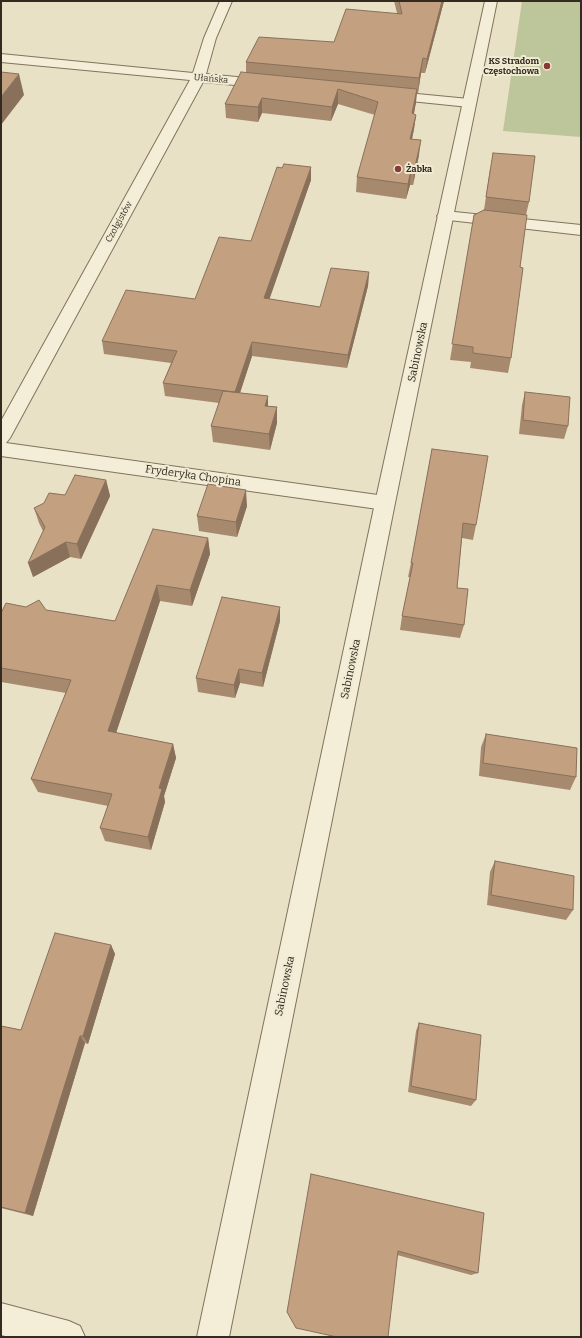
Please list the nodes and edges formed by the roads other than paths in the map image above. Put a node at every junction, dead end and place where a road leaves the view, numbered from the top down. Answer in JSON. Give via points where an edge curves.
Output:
{"nodes":[{"id":1,"x":226,"y":1,"type":"edge"},
{"id":2,"x":490,"y":1,"type":"edge"},
{"id":3,"x":1,"y":58,"type":"edge"},
{"id":4,"x":198,"y":78,"type":"junction"},
{"id":5,"x":283,"y":86,"type":"edge"},
{"id":6,"x":376,"y":94,"type":"edge"},
{"id":7,"x":469,"y":103,"type":"junction"},
{"id":8,"x":445,"y":216,"type":"junction"},
{"id":9,"x":581,"y":230,"type":"edge"},
{"id":10,"x":1,"y":438,"type":"edge"},
{"id":11,"x":1,"y":449,"type":"edge"},
{"id":12,"x":385,"y":503,"type":"junction"},
{"id":13,"x":1,"y":1319,"type":"edge"},
{"id":14,"x":69,"y":1337,"type":"edge"},
{"id":15,"x":213,"y":1337,"type":"edge"}],
"edges":[{"from":1,"to":4,"type":"street","name":"Czołgistów","via":[[210,38]]},
{"from":2,"to":7,"type":"street","name":"Sabinowska"},
{"from":3,"to":4,"type":"street","name":"Ułańska"},
{"from":4,"to":5,"type":"street","name":"Ułańska"},
{"from":4,"to":10,"type":"street","name":"Czołgistów"},
{"from":6,"to":7,"type":"street"},
{"from":7,"to":8,"type":"street","name":"Sabinowska"},
{"from":8,"to":9,"type":"street"},
{"from":8,"to":12,"type":"street","name":"Sabinowska"},
{"from":11,"to":12,"type":"street","name":"Fryderyka Chopina"},
{"from":12,"to":15,"type":"street","name":"Sabinowska"},
{"from":13,"to":14,"type":"street"}]}
